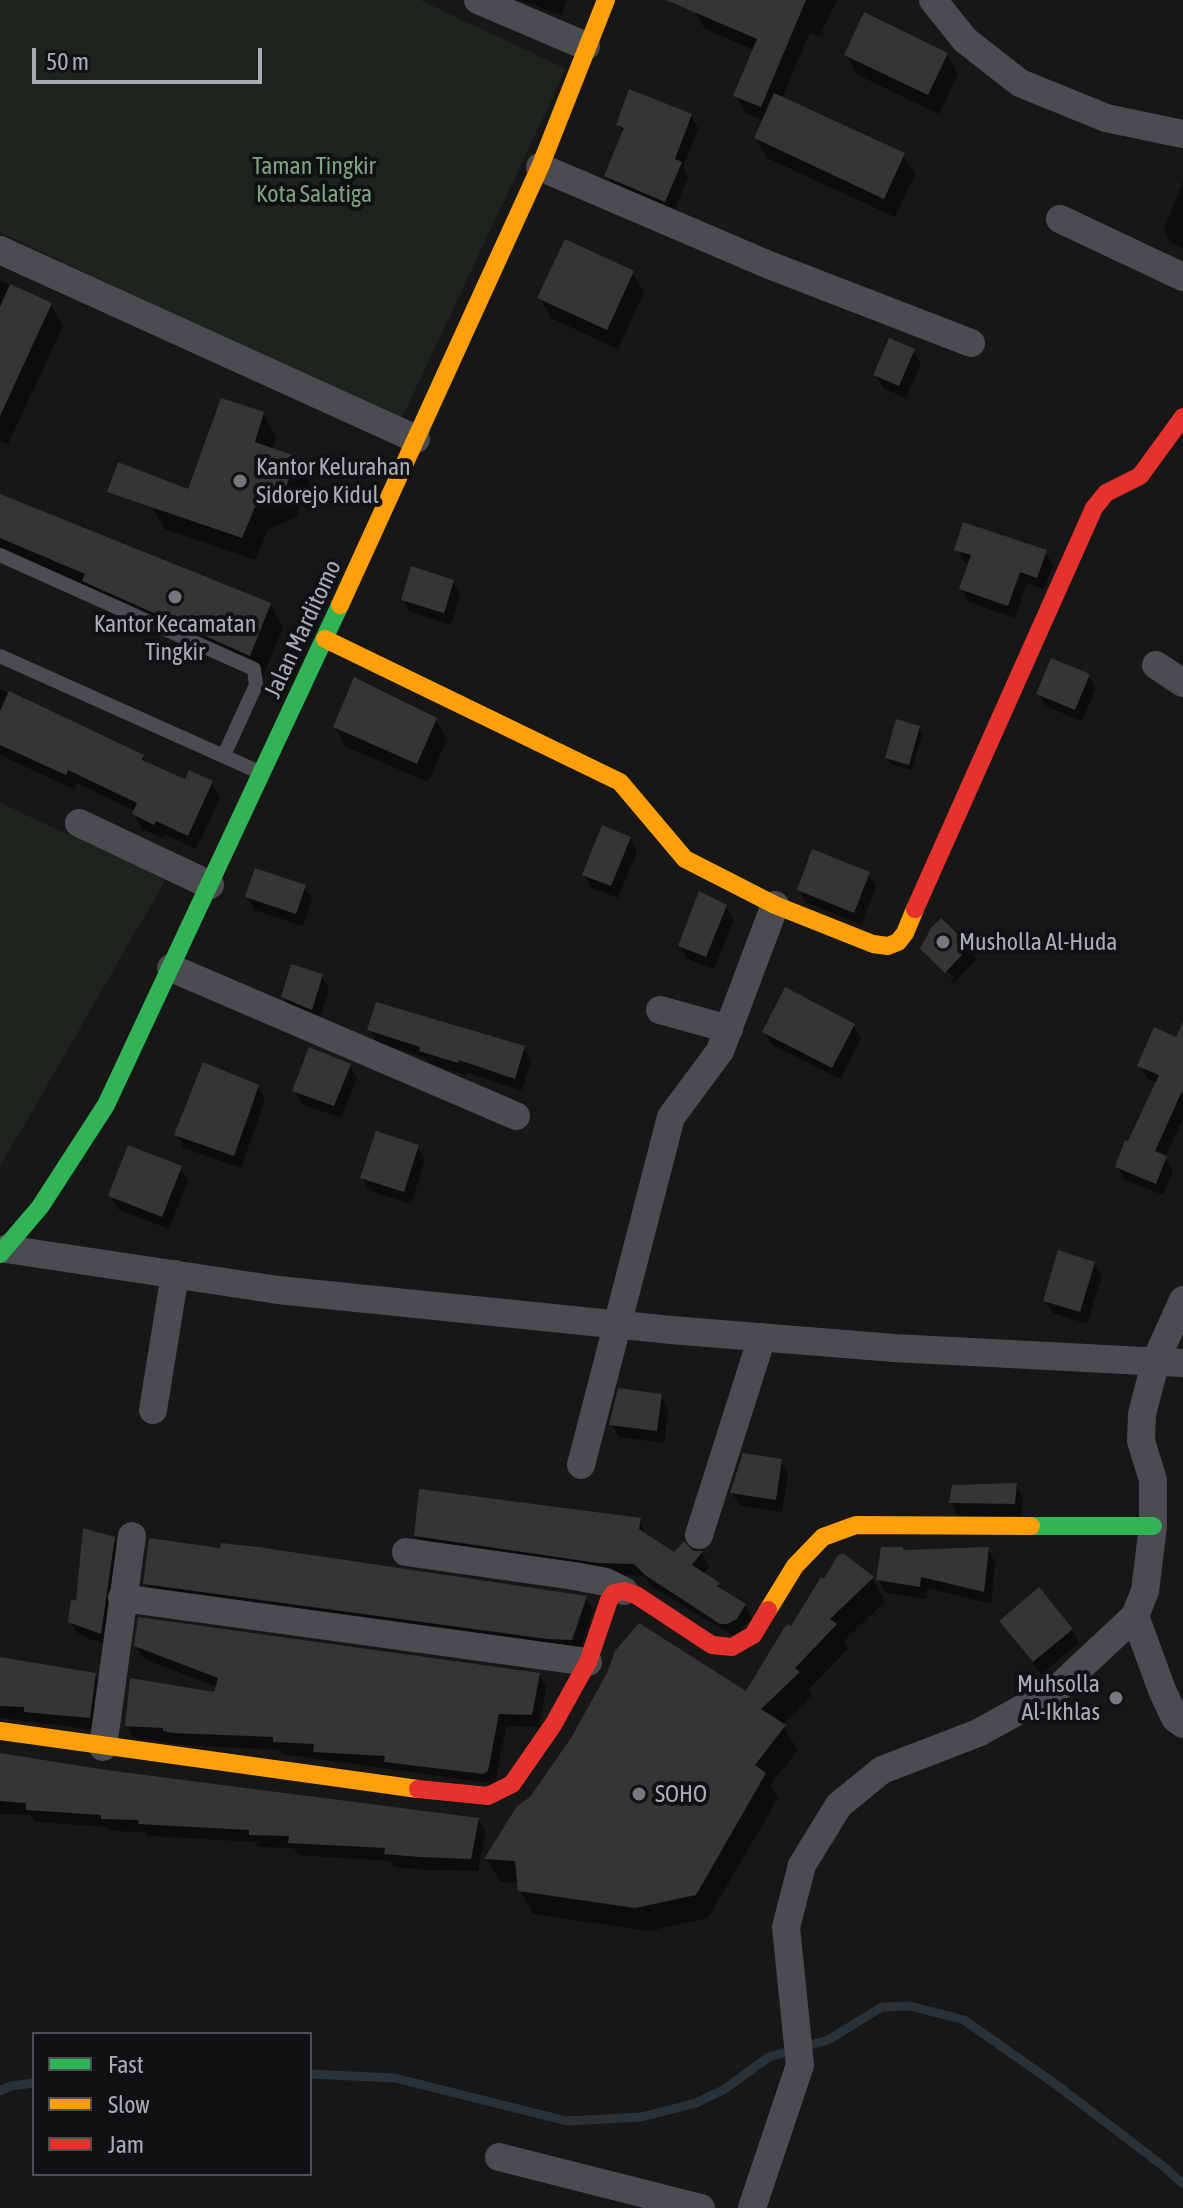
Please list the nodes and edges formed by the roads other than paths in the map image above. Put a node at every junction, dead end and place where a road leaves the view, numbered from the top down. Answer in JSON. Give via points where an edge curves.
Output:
{"nodes":[{"id":1,"x":478,"y":0,"type":"edge"},
{"id":2,"x":606,"y":0,"type":"edge"},
{"id":3,"x":933,"y":0,"type":"edge"},
{"id":4,"x":586,"y":46,"type":"junction"},
{"id":5,"x":1183,"y":134,"type":"edge"},
{"id":6,"x":540,"y":167,"type":"junction"},
{"id":7,"x":1060,"y":219,"type":"dead end"},
{"id":8,"x":0,"y":250,"type":"edge"},
{"id":9,"x":1183,"y":277,"type":"edge"},
{"id":10,"x":971,"y":343,"type":"dead end"},
{"id":11,"x":1183,"y":417,"type":"edge"},
{"id":12,"x":416,"y":439,"type":"junction"},
{"id":13,"x":0,"y":555,"type":"edge"},
{"id":14,"x":325,"y":639,"type":"junction"},
{"id":15,"x":0,"y":656,"type":"edge"},
{"id":16,"x":1156,"y":665,"type":"dead end"},
{"id":17,"x":1183,"y":683,"type":"edge"},
{"id":18,"x":224,"y":755,"type":"junction"},
{"id":19,"x":262,"y":774,"type":"junction"},
{"id":20,"x":79,"y":823,"type":"dead end"},
{"id":21,"x":210,"y":885,"type":"junction"},
{"id":22,"x":775,"y":905,"type":"junction"},
{"id":23,"x":171,"y":968,"type":"junction"},
{"id":24,"x":660,"y":1010,"type":"dead end"},
{"id":25,"x":729,"y":1029,"type":"junction"},
{"id":26,"x":516,"y":1116,"type":"dead end"},
{"id":27,"x":5,"y":1243,"type":"edge"},
{"id":28,"x":175,"y":1274,"type":"junction"},
{"id":29,"x":1183,"y":1300,"type":"edge"},
{"id":30,"x":619,"y":1325,"type":"junction"},
{"id":31,"x":762,"y":1337,"type":"junction"},
{"id":32,"x":1170,"y":1362,"type":"edge"},
{"id":33,"x":153,"y":1410,"type":"dead end"},
{"id":34,"x":581,"y":1465,"type":"dead end"},
{"id":35,"x":1153,"y":1526,"type":"junction"},
{"id":36,"x":699,"y":1535,"type":"dead end"},
{"id":37,"x":132,"y":1536,"type":"dead end"},
{"id":38,"x":406,"y":1552,"type":"dead end"},
{"id":39,"x":624,"y":1591,"type":"junction"},
{"id":40,"x":122,"y":1598,"type":"junction"},
{"id":41,"x":1135,"y":1616,"type":"junction"},
{"id":42,"x":588,"y":1662,"type":"junction"},
{"id":43,"x":1183,"y":1724,"type":"edge"},
{"id":44,"x":0,"y":1731,"type":"edge"},
{"id":45,"x":103,"y":1747,"type":"junction"},
{"id":46,"x":499,"y":2157,"type":"dead end"},
{"id":47,"x":701,"y":2208,"type":"edge"},
{"id":48,"x":752,"y":2208,"type":"edge"}],
"edges":[{"from":1,"to":4,"type":"street"},
{"from":2,"to":4,"type":"street","name":"Jalan Marditomo"},
{"from":3,"to":5,"type":"street","via":[[965,40],[1020,83],[1106,118]]},
{"from":4,"to":6,"type":"street","name":"Jalan Marditomo"},
{"from":6,"to":10,"type":"street","via":[[769,265]]},
{"from":6,"to":12,"type":"street","name":"Jalan Marditomo"},
{"from":7,"to":9,"type":"street"},
{"from":8,"to":12,"type":"street"},
{"from":11,"to":22,"type":"street","via":[[1143,473],[1106,493],[1094,508],[898,942],[873,944]]},
{"from":12,"to":14,"type":"street","name":"Jalan Marditomo"},
{"from":13,"to":18,"type":"lane","via":[[254,669],[256,685]]},
{"from":14,"to":19,"type":"street","name":"Jalan Marditomo"},
{"from":14,"to":22,"type":"street","via":[[620,782],[685,859]]},
{"from":15,"to":18,"type":"lane"},
{"from":16,"to":17,"type":"street"},
{"from":18,"to":19,"type":"lane"},
{"from":19,"to":21,"type":"street","name":"Jalan Marditomo"},
{"from":20,"to":21,"type":"street"},
{"from":21,"to":23,"type":"street","name":"Jalan Marditomo"},
{"from":22,"to":25,"type":"street"},
{"from":23,"to":26,"type":"street"},
{"from":23,"to":27,"type":"street","name":"Jalan Marditomo","via":[[106,1105],[40,1207]]},
{"from":24,"to":25,"type":"street"},
{"from":25,"to":30,"type":"street","via":[[720,1051],[671,1117]]},
{"from":27,"to":28,"type":"street"},
{"from":28,"to":30,"type":"street","via":[[278,1290]]},
{"from":28,"to":33,"type":"street"},
{"from":29,"to":32,"type":"street"},
{"from":30,"to":31,"type":"street"},
{"from":30,"to":34,"type":"street"},
{"from":31,"to":32,"type":"street"},
{"from":31,"to":36,"type":"street"},
{"from":32,"to":35,"type":"street","via":[[1142,1414],[1141,1441],[1153,1480]]},
{"from":35,"to":39,"type":"street","via":[[856,1525],[823,1537],[795,1566],[753,1635],[732,1647],[712,1645]]},
{"from":35,"to":41,"type":"street","via":[[1145,1591]]},
{"from":37,"to":40,"type":"street"},
{"from":38,"to":39,"type":"street","via":[[574,1576]]},
{"from":39,"to":42,"type":"street","via":[[609,1600]]},
{"from":40,"to":42,"type":"street"},
{"from":40,"to":45,"type":"street"},
{"from":41,"to":43,"type":"street","via":[[1162,1690]]},
{"from":41,"to":48,"type":"street","via":[[1056,1690],[978,1733],[882,1770],[839,1805],[802,1865],[786,1927],[800,2065]]},
{"from":42,"to":45,"type":"street","via":[[512,1784],[488,1796]]},
{"from":44,"to":45,"type":"street"},
{"from":46,"to":47,"type":"street"}]}
